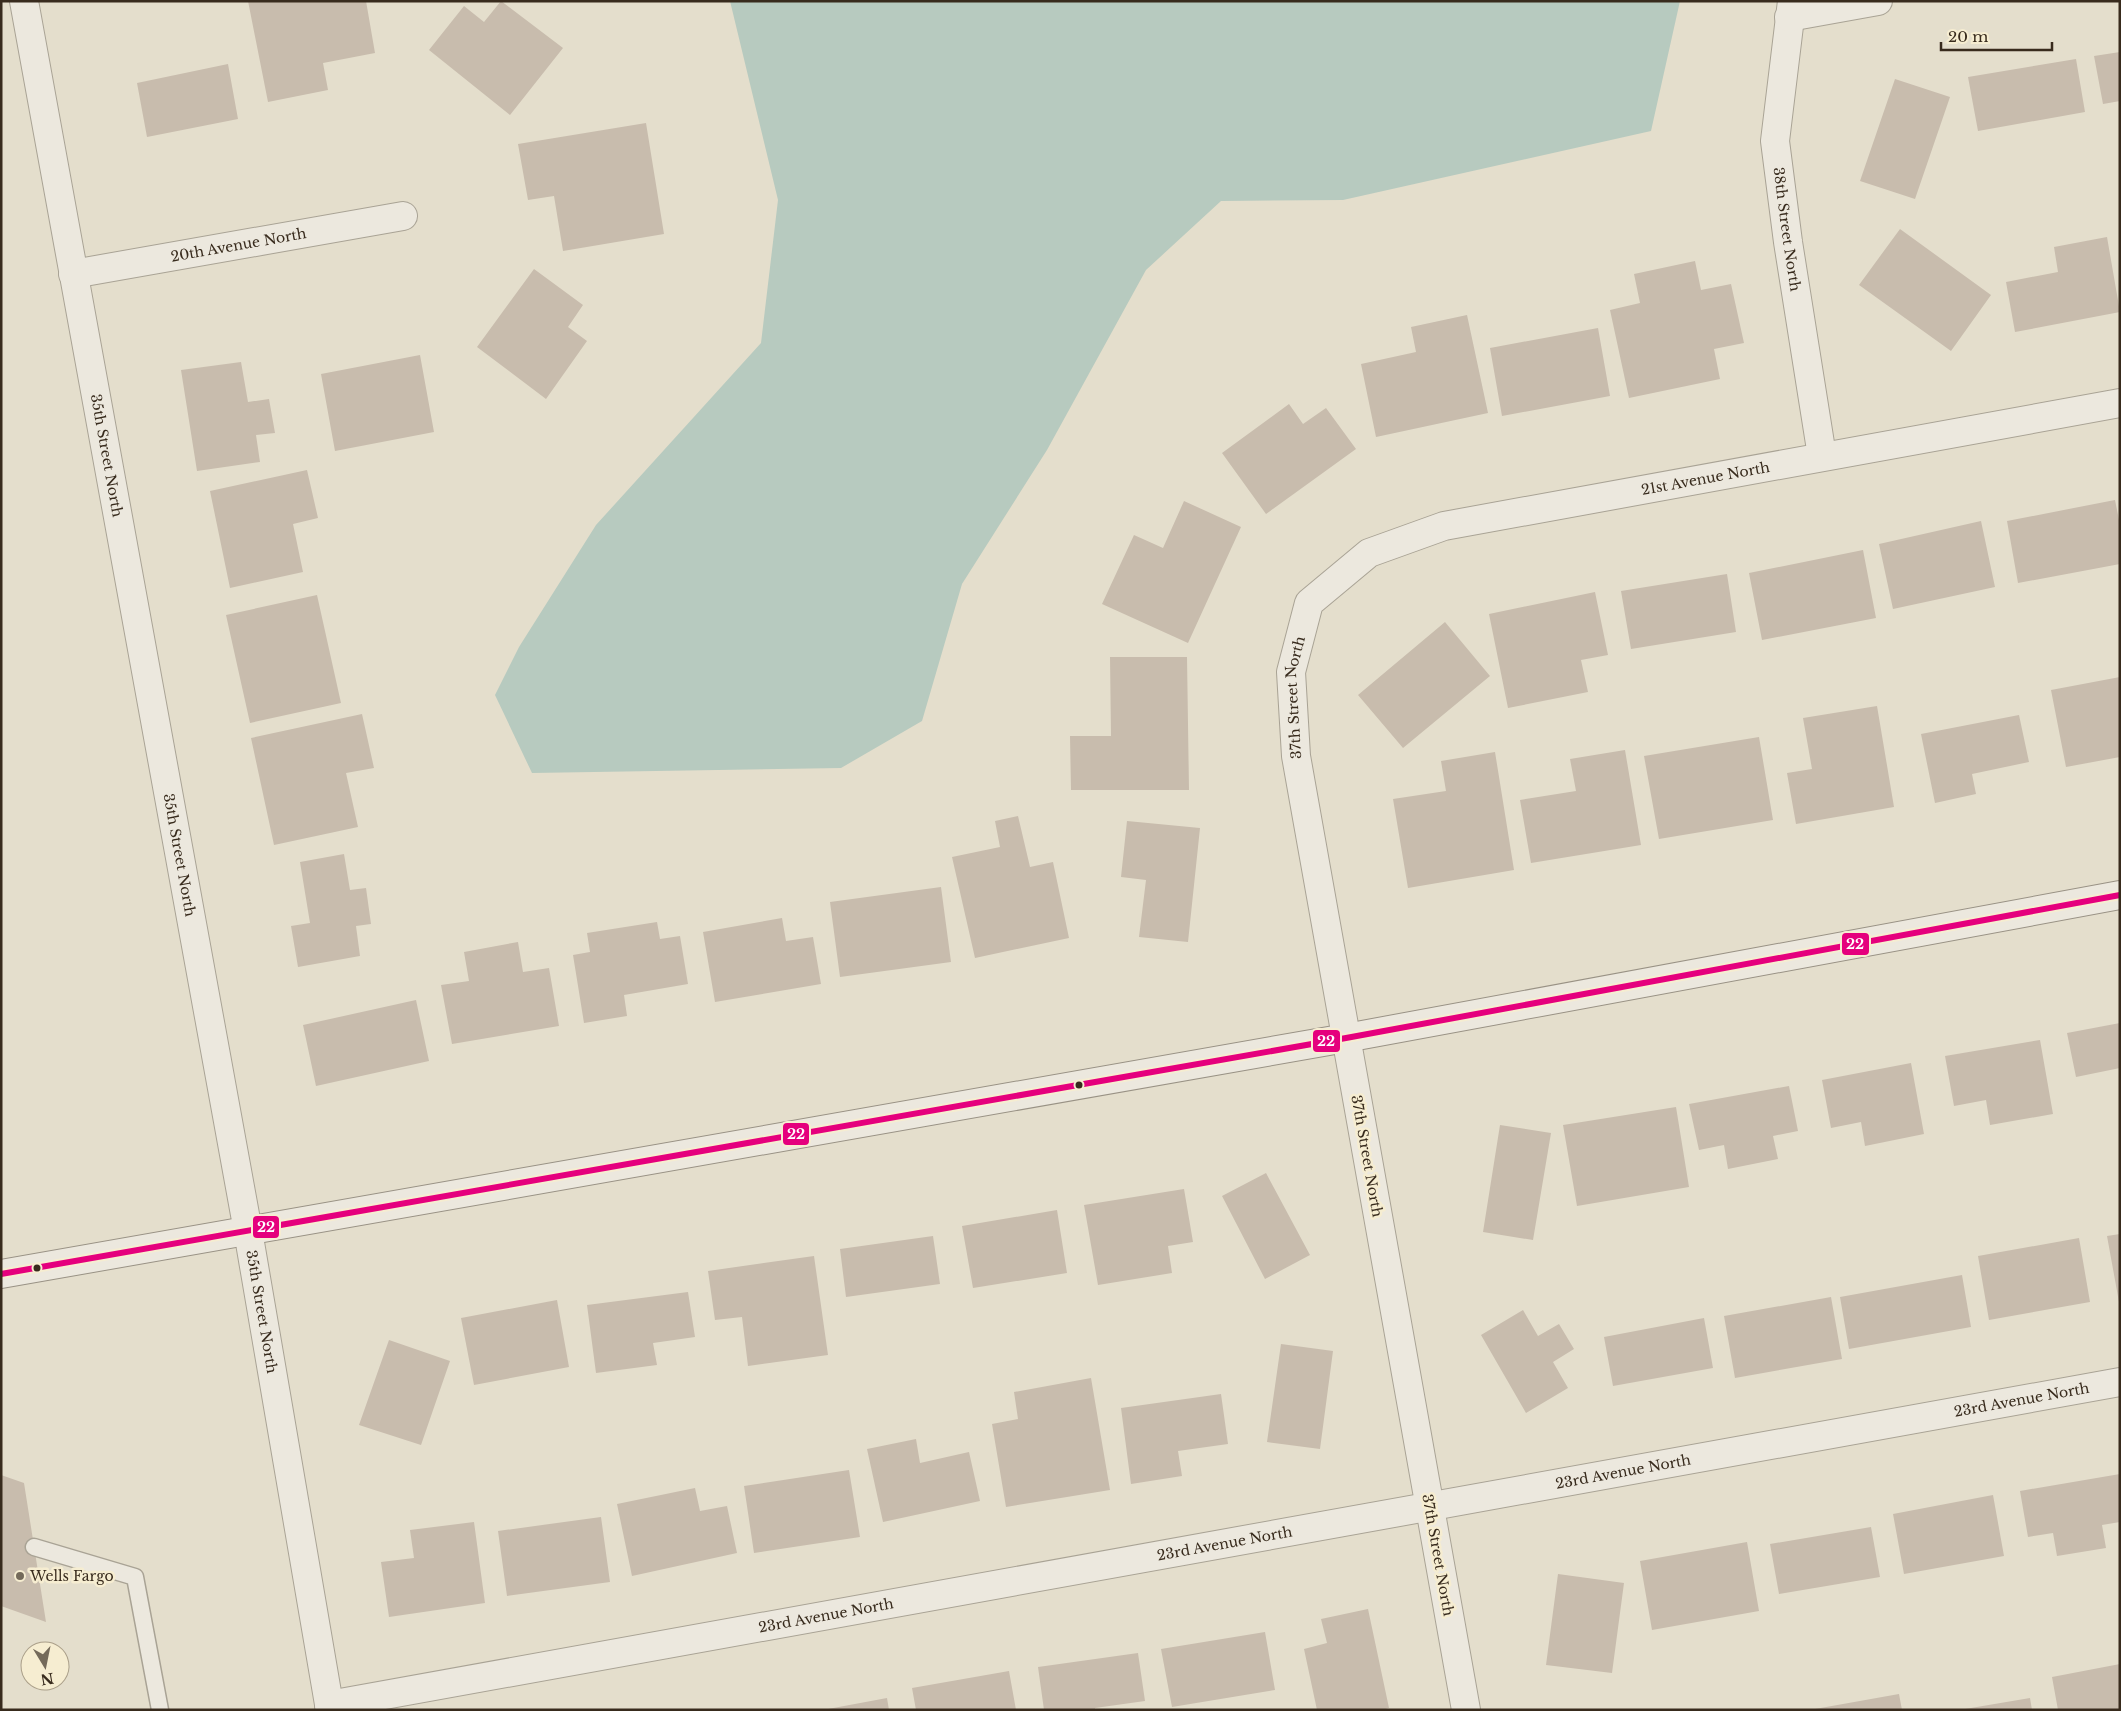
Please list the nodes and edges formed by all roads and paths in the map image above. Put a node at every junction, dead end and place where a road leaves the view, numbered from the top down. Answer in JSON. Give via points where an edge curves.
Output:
{"nodes":[{"id":1,"x":24,"y":1,"type":"edge"},
{"id":2,"x":1878,"y":1,"type":"edge"},
{"id":3,"x":1790,"y":9,"type":"edge"},
{"id":4,"x":403,"y":216,"type":"dead end"},
{"id":5,"x":73,"y":274,"type":"junction"},
{"id":6,"x":2120,"y":403,"type":"edge"},
{"id":7,"x":1822,"y":456,"type":"junction"},
{"id":8,"x":1309,"y":603,"type":"joint"},
{"id":9,"x":2120,"y":895,"type":"edge"},
{"id":10,"x":1346,"y":1038,"type":"junction"},
{"id":11,"x":248,"y":1231,"type":"junction"},
{"id":12,"x":1,"y":1274,"type":"edge"},
{"id":13,"x":2120,"y":1382,"type":"edge"},
{"id":14,"x":1430,"y":1506,"type":"junction"},
{"id":15,"x":34,"y":1546,"type":"dead end"},
{"id":16,"x":330,"y":1707,"type":"edge"},
{"id":17,"x":160,"y":1710,"type":"edge"},
{"id":18,"x":1466,"y":1710,"type":"edge"}],
"edges":[{"from":1,"to":5,"type":"street","name":"35th Street North"},
{"from":2,"to":3,"type":"street"},
{"from":3,"to":7,"type":"street","name":"38th Street North","via":[[1775,141]]},
{"from":4,"to":5,"type":"street","name":"20th Avenue North"},
{"from":5,"to":11,"type":"street","name":"35th Street North"},
{"from":6,"to":7,"type":"street","name":"21st Avenue North"},
{"from":7,"to":8,"type":"street","name":"21st Avenue North","via":[[1444,526],[1369,553]]},
{"from":8,"to":10,"type":"street","name":"37th Street North","via":[[1291,672],[1296,756]]},
{"from":9,"to":10,"type":"street"},
{"from":10,"to":11,"type":"street"},
{"from":10,"to":14,"type":"street","name":"37th Street North"},
{"from":11,"to":12,"type":"street"},
{"from":11,"to":16,"type":"street","name":"35th Street North"},
{"from":13,"to":14,"type":"street","name":"23rd Avenue North"},
{"from":14,"to":16,"type":"street","name":"23rd Avenue North"},
{"from":14,"to":18,"type":"street","name":"37th Street North"},
{"from":15,"to":17,"type":"lane","via":[[135,1577]]}]}
